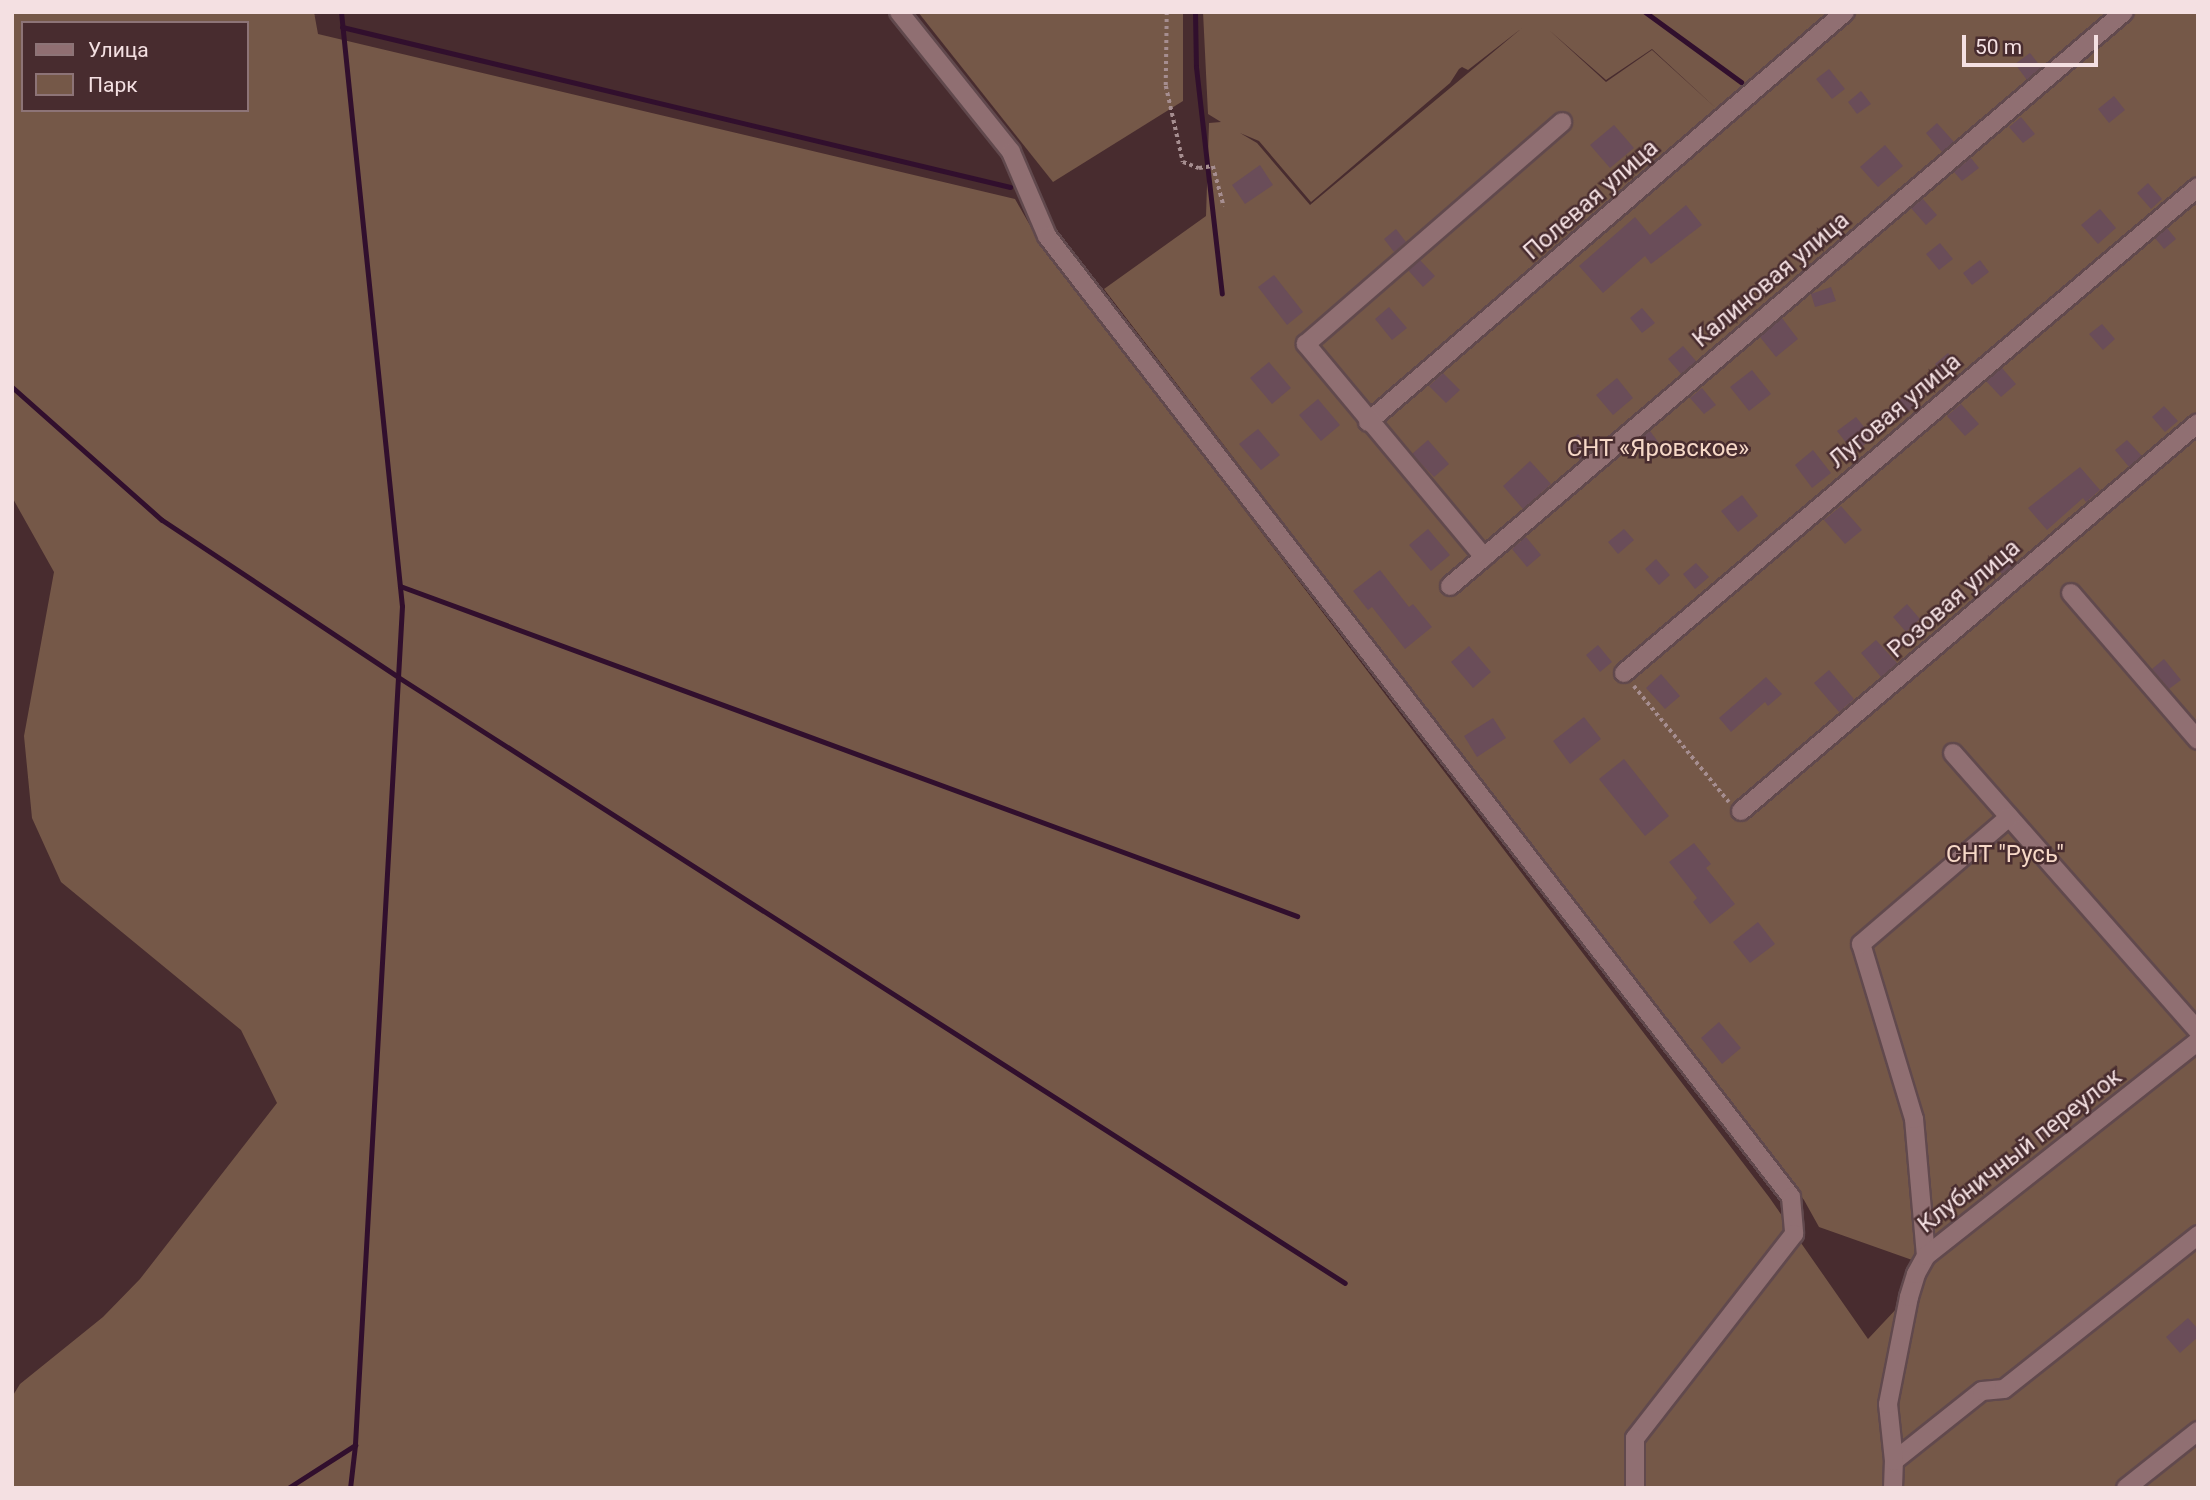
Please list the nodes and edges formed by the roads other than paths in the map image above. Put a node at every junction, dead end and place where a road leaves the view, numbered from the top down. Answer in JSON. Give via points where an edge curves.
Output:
{"nodes":[{"id":1,"x":900,"y":12,"type":"edge"},
{"id":2,"x":1845,"y":12,"type":"edge"},
{"id":3,"x":2124,"y":12,"type":"edge"},
{"id":4,"x":1562,"y":122,"type":"dead end"},
{"id":5,"x":2198,"y":187,"type":"edge"},
{"id":6,"x":1368,"y":422,"type":"junction"},
{"id":7,"x":2198,"y":423,"type":"edge"},
{"id":8,"x":1484,"y":557,"type":"junction"},
{"id":9,"x":1450,"y":586,"type":"dead end"},
{"id":10,"x":2071,"y":593,"type":"dead end"},
{"id":11,"x":1625,"y":673,"type":"road end"},
{"id":12,"x":2198,"y":740,"type":"edge"},
{"id":13,"x":1953,"y":753,"type":"dead end"},
{"id":14,"x":1741,"y":811,"type":"road end"},
{"id":15,"x":2009,"y":817,"type":"junction"},
{"id":16,"x":2198,"y":1031,"type":"edge"},
{"id":17,"x":2198,"y":1041,"type":"edge"},
{"id":18,"x":2198,"y":1235,"type":"edge"},
{"id":19,"x":1926,"y":1256,"type":"junction"},
{"id":20,"x":2198,"y":1431,"type":"edge"},
{"id":21,"x":1894,"y":1461,"type":"junction"},
{"id":22,"x":1635,"y":1488,"type":"edge"},
{"id":23,"x":1893,"y":1488,"type":"edge"},
{"id":24,"x":2126,"y":1488,"type":"edge"}],
"edges":[{"from":1,"to":22,"type":"street","via":[[1011,152],[1047,236],[1791,1197],[1794,1234],[1636,1438]]},
{"from":2,"to":6,"type":"street","name":"Полевая улица"},
{"from":3,"to":8,"type":"street","name":"Калиновая улица"},
{"from":4,"to":6,"type":"street","via":[[1306,344]]},
{"from":5,"to":11,"type":"street","name":"Луговая улица"},
{"from":6,"to":8,"type":"street"},
{"from":7,"to":14,"type":"street","name":"Розовая улица"},
{"from":8,"to":9,"type":"street","name":"Калиновая улица"},
{"from":10,"to":12,"type":"street"},
{"from":13,"to":15,"type":"street"},
{"from":15,"to":16,"type":"street"},
{"from":15,"to":19,"type":"street","via":[[1861,944],[1914,1119]]},
{"from":17,"to":19,"type":"street","name":"Клубничный переулок"},
{"from":18,"to":21,"type":"street","via":[[2004,1389],[1982,1391]]},
{"from":19,"to":21,"type":"street","name":"Клубничный переулок","via":[[1909,1297],[1888,1404]]},
{"from":20,"to":24,"type":"street"},
{"from":21,"to":23,"type":"street","name":"Клубничный переулок"}]}
